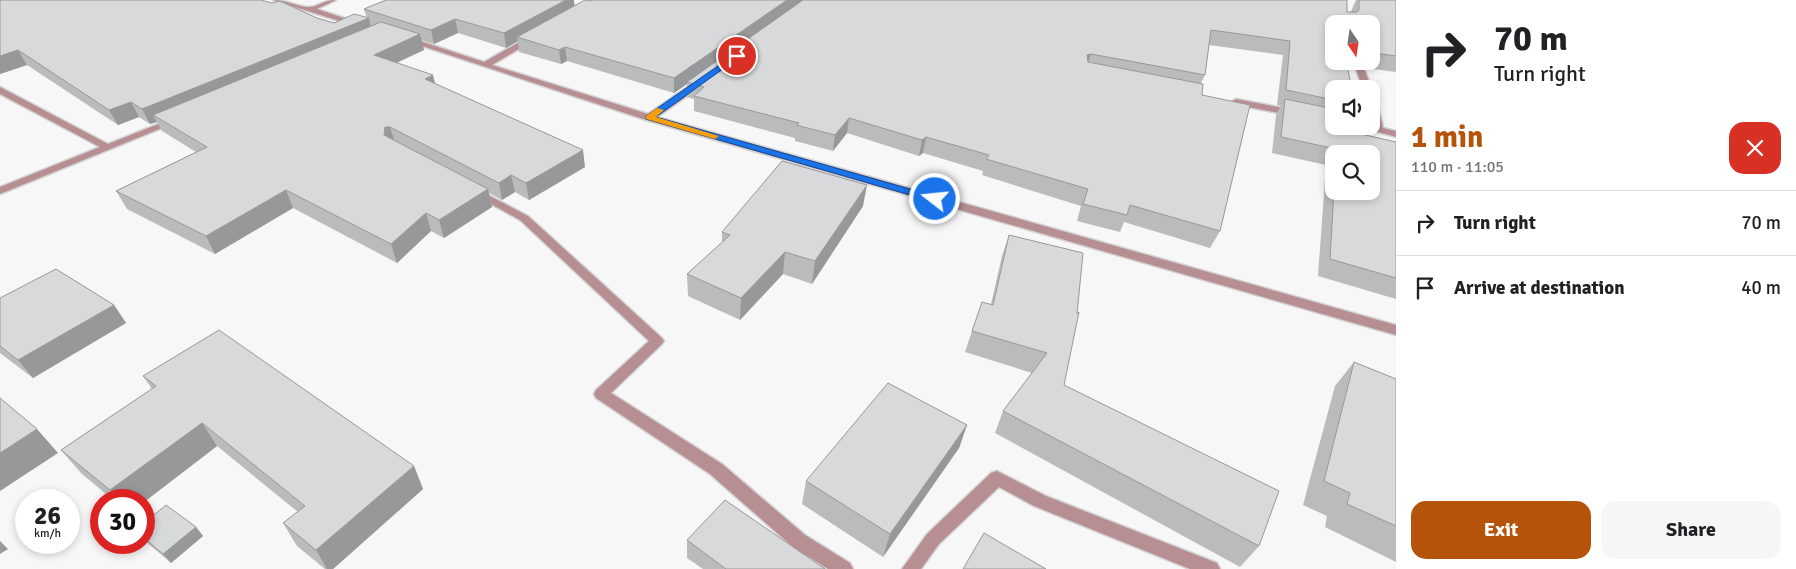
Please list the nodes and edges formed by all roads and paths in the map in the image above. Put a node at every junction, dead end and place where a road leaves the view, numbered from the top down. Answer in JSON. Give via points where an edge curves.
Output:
{"nodes":[{"id":1,"x":277,"y":0,"type":"edge"},
{"id":2,"x":332,"y":0,"type":"edge"},
{"id":3,"x":308,"y":10,"type":"junction"},
{"id":4,"x":366,"y":26,"type":"edge"},
{"id":5,"x":537,"y":36,"type":"edge"},
{"id":6,"x":403,"y":38,"type":"edge"},
{"id":7,"x":485,"y":65,"type":"junction"},
{"id":8,"x":705,"y":79,"type":"edge"},
{"id":9,"x":0,"y":90,"type":"edge"},
{"id":10,"x":1229,"y":101,"type":"edge"},
{"id":11,"x":1305,"y":116,"type":"edge"},
{"id":12,"x":182,"y":117,"type":"edge"},
{"id":13,"x":649,"y":118,"type":"junction"},
{"id":14,"x":1380,"y":130,"type":"edge"},
{"id":15,"x":1396,"y":134,"type":"edge"},
{"id":16,"x":108,"y":148,"type":"junction"},
{"id":17,"x":463,"y":185,"type":"edge"},
{"id":18,"x":0,"y":191,"type":"edge"},
{"id":19,"x":1396,"y":330,"type":"edge"},
{"id":20,"x":844,"y":569,"type":"edge"},
{"id":21,"x":911,"y":569,"type":"edge"},
{"id":22,"x":1211,"y":569,"type":"edge"}],
"edges":[{"from":1,"to":3,"type":"street"},
{"from":2,"to":3,"type":"street"},
{"from":3,"to":4,"type":"street"},
{"from":5,"to":7,"type":"street"},
{"from":6,"to":7,"type":"street"},
{"from":7,"to":13,"type":"street"},
{"from":8,"to":13,"type":"street"},
{"from":9,"to":16,"type":"street"},
{"from":10,"to":11,"type":"street"},
{"from":12,"to":16,"type":"street"},
{"from":13,"to":19,"type":"street"},
{"from":14,"to":15,"type":"street"},
{"from":16,"to":18,"type":"street"},
{"from":17,"to":20,"type":"street","via":[[524,218],[656,340],[601,394],[716,469],[799,541]]},
{"from":21,"to":22,"type":"street","via":[[933,539],[997,478],[1040,502]]}]}
